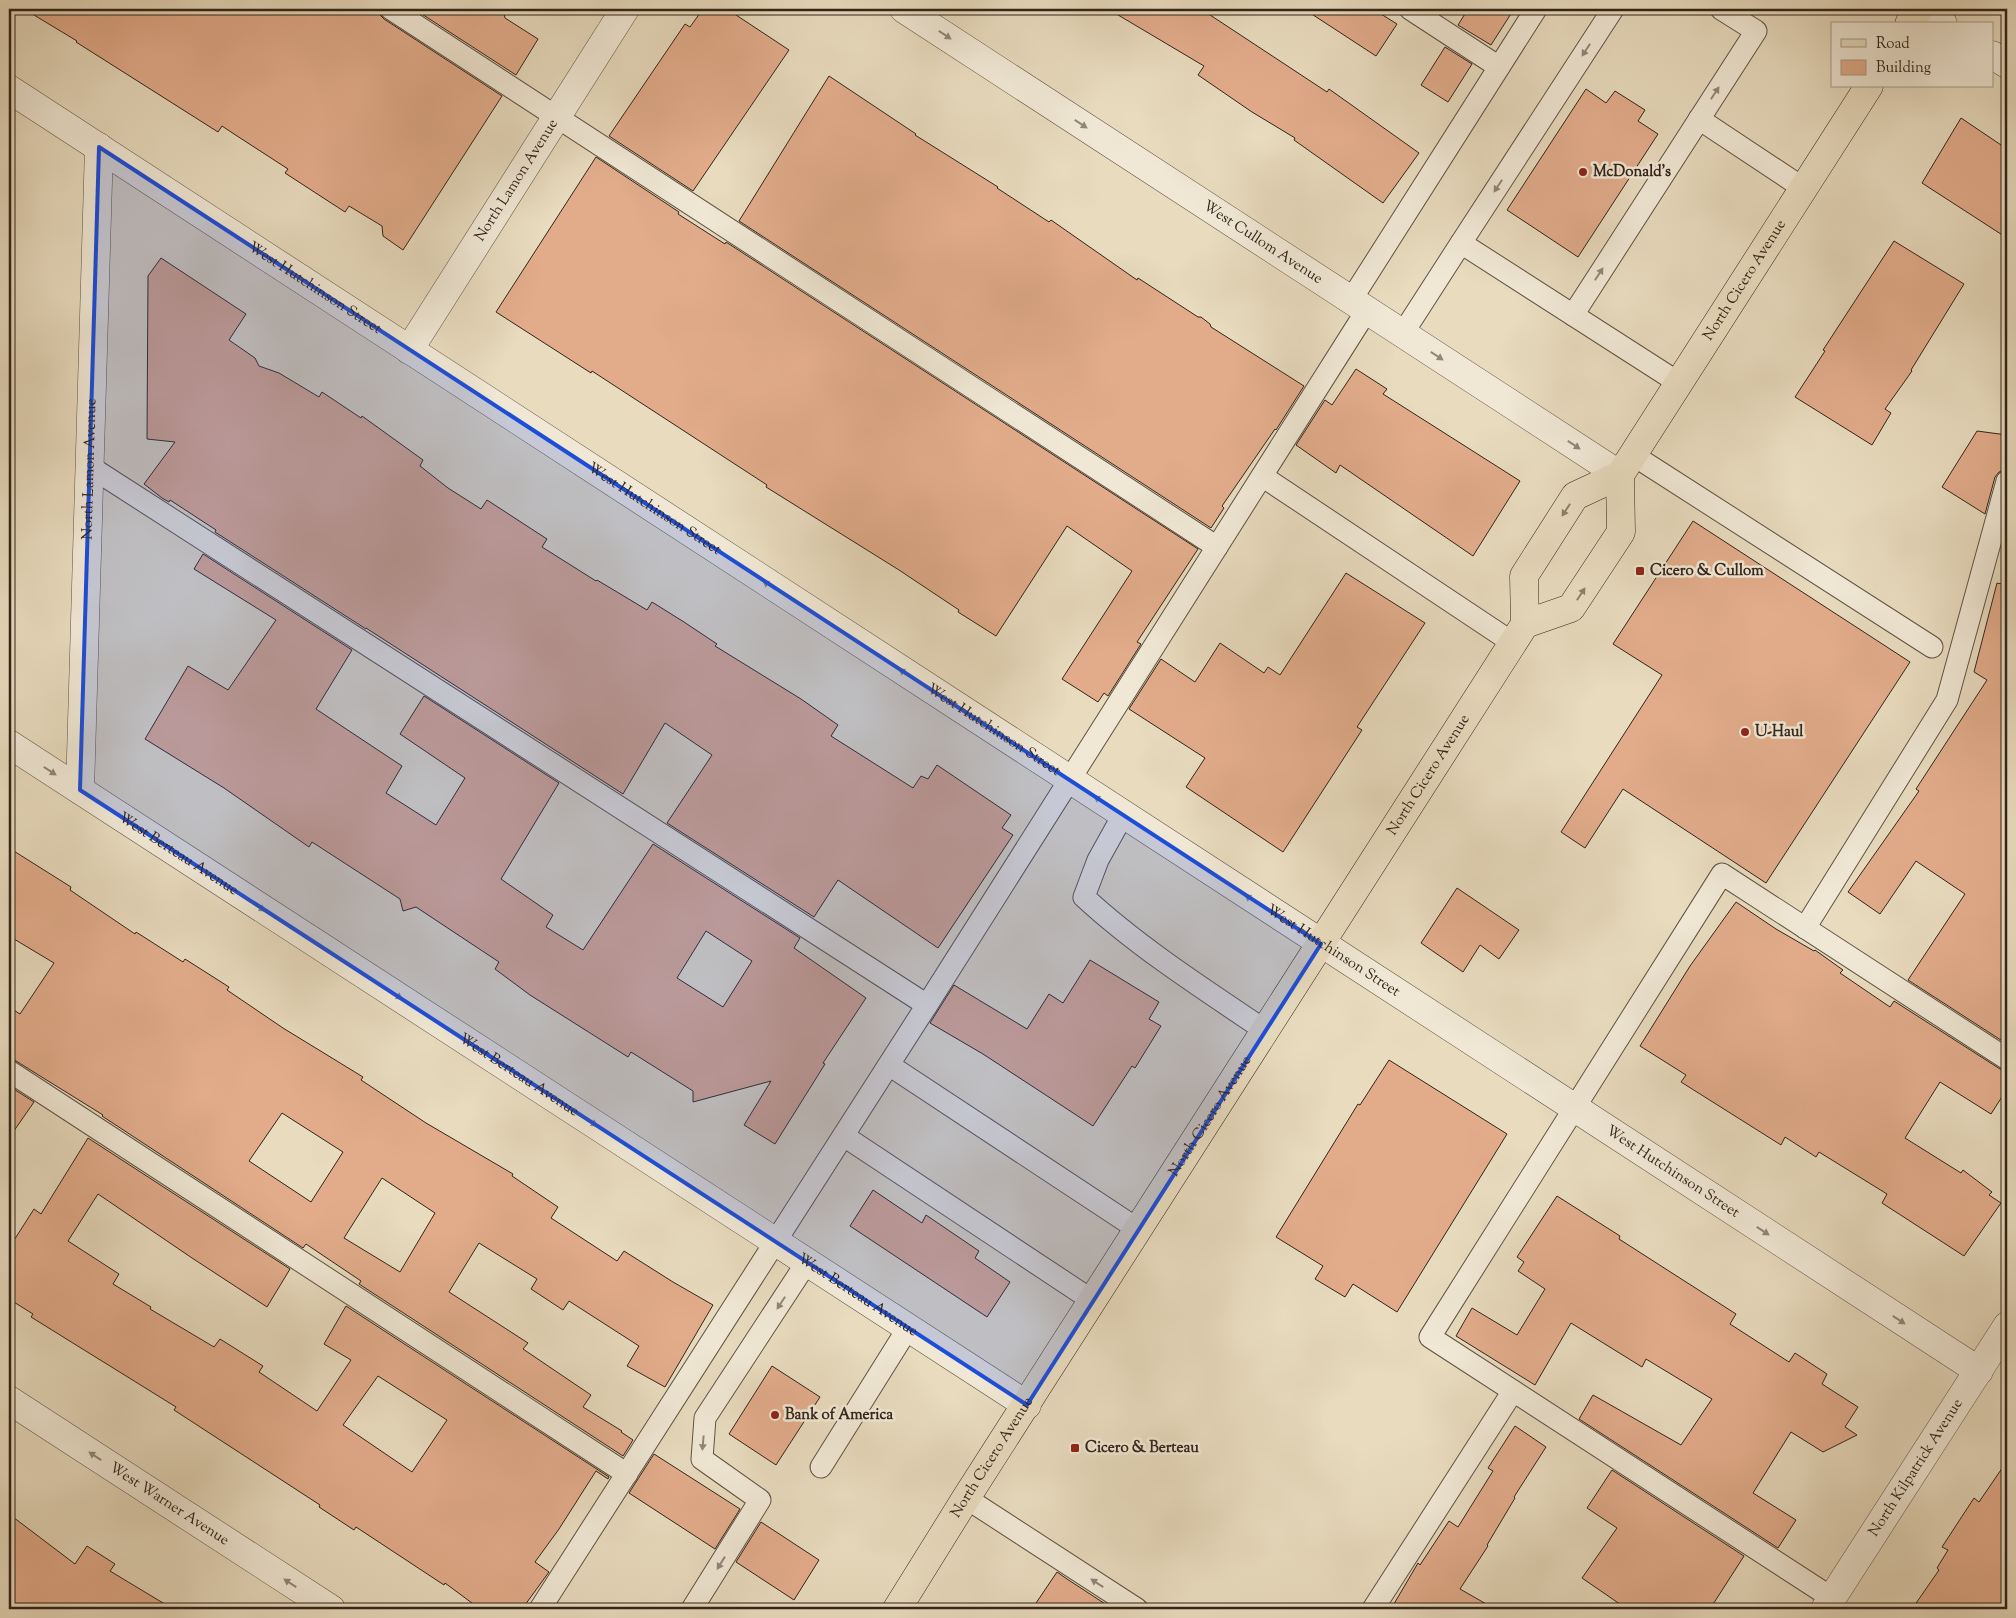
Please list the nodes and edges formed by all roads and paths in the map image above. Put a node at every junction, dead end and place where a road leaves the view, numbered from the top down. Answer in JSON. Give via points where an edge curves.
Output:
{"nodes":[{"id":1,"x":391,"y":9,"type":"edge"},
{"id":2,"x":625,"y":9,"type":"edge"},
{"id":3,"x":904,"y":9,"type":"edge"},
{"id":4,"x":1410,"y":9,"type":"edge"},
{"id":5,"x":1536,"y":9,"type":"edge"},
{"id":6,"x":1612,"y":9,"type":"edge"},
{"id":7,"x":1721,"y":9,"type":"edge"},
{"id":8,"x":1919,"y":9,"type":"edge"},
{"id":9,"x":1910,"y":22,"type":"edge"},
{"id":10,"x":1940,"y":22,"type":"edge"},
{"id":11,"x":1994,"y":56,"type":"edge"},
{"id":12,"x":2007,"y":64,"type":"edge"},
{"id":13,"x":1499,"y":67,"type":"junction"},
{"id":14,"x":1868,"y":88,"type":"edge"},
{"id":15,"x":9,"y":89,"type":"edge"},
{"id":16,"x":556,"y":116,"type":"junction"},
{"id":17,"x":1699,"y":119,"type":"junction"},
{"id":18,"x":99,"y":147,"type":"junction"},
{"id":19,"x":1803,"y":188,"type":"junction"},
{"id":20,"x":1462,"y":243,"type":"junction"},
{"id":21,"x":1359,"y":305,"type":"junction"},
{"id":22,"x":1573,"y":315,"type":"junction"},
{"id":23,"x":1403,"y":334,"type":"junction"},
{"id":24,"x":409,"y":350,"type":"junction"},
{"id":25,"x":1679,"y":383,"type":"junction"},
{"id":26,"x":1627,"y":465,"type":"junction"},
{"id":27,"x":89,"y":466,"type":"junction"},
{"id":28,"x":1262,"y":476,"type":"junction"},
{"id":29,"x":2007,"y":481,"type":"edge"},
{"id":30,"x":1217,"y":547,"type":"junction"},
{"id":31,"x":1519,"y":634,"type":"junction"},
{"id":32,"x":1932,"y":647,"type":"dead end"},
{"id":33,"x":9,"y":744,"type":"edge"},
{"id":34,"x":1070,"y":781,"type":"junction"},
{"id":35,"x":80,"y":790,"type":"junction"},
{"id":36,"x":1123,"y":815,"type":"junction"},
{"id":37,"x":1805,"y":928,"type":"junction"},
{"id":38,"x":1321,"y":944,"type":"junction"},
{"id":39,"x":927,"y":1005,"type":"junction"},
{"id":40,"x":1266,"y":1031,"type":"junction"},
{"id":41,"x":2007,"y":1059,"type":"edge"},
{"id":42,"x":889,"y":1065,"type":"junction"},
{"id":43,"x":9,"y":1071,"type":"edge"},
{"id":44,"x":1575,"y":1109,"type":"junction"},
{"id":45,"x":844,"y":1136,"type":"junction"},
{"id":46,"x":1139,"y":1230,"type":"junction"},
{"id":47,"x":776,"y":1242,"type":"junction"},
{"id":48,"x":807,"y":1262,"type":"junction"},
{"id":49,"x":1093,"y":1302,"type":"junction"},
{"id":50,"x":2007,"y":1326,"type":"edge"},
{"id":51,"x":908,"y":1328,"type":"junction"},
{"id":52,"x":1979,"y":1371,"type":"junction"},
{"id":53,"x":1513,"y":1391,"type":"junction"},
{"id":54,"x":9,"y":1400,"type":"edge"},
{"id":55,"x":1027,"y":1405,"type":"junction"},
{"id":56,"x":820,"y":1467,"type":"dead end"},
{"id":57,"x":627,"y":1474,"type":"junction"},
{"id":58,"x":966,"y":1498,"type":"junction"},
{"id":59,"x":1828,"y":1604,"type":"edge"},
{"id":60,"x":331,"y":1609,"type":"edge"},
{"id":61,"x":540,"y":1609,"type":"edge"},
{"id":62,"x":692,"y":1609,"type":"edge"},
{"id":63,"x":897,"y":1609,"type":"edge"},
{"id":64,"x":1137,"y":1609,"type":"edge"},
{"id":65,"x":1373,"y":1609,"type":"edge"}],
"edges":[{"from":1,"to":16,"type":"lane"},
{"from":2,"to":16,"type":"street","name":"North Lamon Avenue"},
{"from":3,"to":21,"type":"street","name":"West Cullom Avenue","one_way":true},
{"from":4,"to":13,"type":"lane"},
{"from":5,"to":13,"type":"lane"},
{"from":6,"to":20,"type":"lane","one_way":true},
{"from":17,"to":7,"type":"lane","one_way":true,"via":[[1756,31]]},
{"from":8,"to":9,"type":"main road"},
{"from":8,"to":10,"type":"street"},
{"from":11,"to":12,"type":"street"},
{"from":13,"to":21,"type":"lane"},
{"from":14,"to":19,"type":"main road","name":"North Cicero Avenue"},
{"from":15,"to":18,"type":"street","name":"West Hutchinson Street"},
{"from":16,"to":24,"type":"street","name":"North Lamon Avenue"},
{"from":16,"to":30,"type":"lane"},
{"from":17,"to":19,"type":"lane"},
{"from":22,"to":17,"type":"lane","one_way":true},
{"from":18,"to":24,"type":"street","name":"West Hutchinson Street"},
{"from":18,"to":27,"type":"street","name":"North Lamon Avenue"},
{"from":19,"to":25,"type":"main road","name":"North Cicero Avenue"},
{"from":20,"to":22,"type":"lane"},
{"from":20,"to":23,"type":"lane"},
{"from":21,"to":23,"type":"street","name":"West Cullom Avenue"},
{"from":21,"to":28,"type":"lane"},
{"from":22,"to":25,"type":"lane"},
{"from":23,"to":26,"type":"street","name":"West Cullom Avenue","one_way":true},
{"from":34,"to":24,"type":"street","name":"West Hutchinson Street","one_way":true},
{"from":25,"to":26,"type":"main road","name":"North Cicero Avenue"},
{"from":26,"to":31,"type":"main road","one_way":true,"via":[[1576,496],[1524,576]]},
{"from":31,"to":26,"type":"main road","one_way":true,"via":[[1571,608],[1621,532]]},
{"from":26,"to":32,"type":"lane"},
{"from":27,"to":35,"type":"street","name":"North Lamon Avenue"},
{"from":27,"to":39,"type":"lane"},
{"from":28,"to":30,"type":"lane"},
{"from":28,"to":31,"type":"lane"},
{"from":29,"to":37,"type":"lane","via":[[1947,700]]},
{"from":30,"to":34,"type":"lane"},
{"from":31,"to":38,"type":"main road","name":"North Cicero Avenue"},
{"from":33,"to":35,"type":"street","name":"West Berteau Avenue","one_way":true},
{"from":36,"to":34,"type":"street","name":"West Hutchinson Street","one_way":true},
{"from":34,"to":39,"type":"lane"},
{"from":35,"to":47,"type":"street","name":"West Berteau Avenue","one_way":true},
{"from":38,"to":36,"type":"street","name":"West Hutchinson Street","one_way":true},
{"from":36,"to":40,"type":"lane","via":[[1098,860],[1084,897],[1127,933]]},
{"from":37,"to":41,"type":"lane"},
{"from":37,"to":44,"type":"lane","via":[[1722,874]]},
{"from":38,"to":40,"type":"main road","name":"North Cicero Avenue"},
{"from":38,"to":44,"type":"street","name":"West Hutchinson Street"},
{"from":39,"to":42,"type":"lane"},
{"from":40,"to":46,"type":"main road","name":"North Cicero Avenue"},
{"from":42,"to":45,"type":"lane"},
{"from":42,"to":46,"type":"lane"},
{"from":43,"to":57,"type":"lane"},
{"from":44,"to":52,"type":"street","name":"West Hutchinson Street","one_way":true},
{"from":44,"to":53,"type":"lane","via":[[1430,1337]]},
{"from":45,"to":47,"type":"lane"},
{"from":45,"to":49,"type":"lane"},
{"from":46,"to":49,"type":"main road","name":"North Cicero Avenue"},
{"from":47,"to":48,"type":"street","name":"West Berteau Avenue"},
{"from":47,"to":57,"type":"lane"},
{"from":48,"to":51,"type":"street","name":"West Berteau Avenue"},
{"from":48,"to":62,"type":"lane","one_way":true,"via":[[705,1418],[702,1459],[760,1500]]},
{"from":49,"to":55,"type":"main road","name":"North Cicero Avenue"},
{"from":50,"to":52,"type":"street","name":"North Kilpatrick Avenue"},
{"from":51,"to":55,"type":"street","name":"West Berteau Avenue"},
{"from":51,"to":56,"type":"lane"},
{"from":52,"to":59,"type":"street","name":"North Kilpatrick Avenue"},
{"from":53,"to":59,"type":"lane"},
{"from":53,"to":65,"type":"lane"},
{"from":60,"to":54,"type":"street","name":"West Warner Avenue","one_way":true},
{"from":55,"to":58,"type":"main road","name":"North Cicero Avenue"},
{"from":57,"to":61,"type":"lane"},
{"from":58,"to":63,"type":"main road","name":"North Cicero Avenue"},
{"from":64,"to":58,"type":"lane","one_way":true}]}
